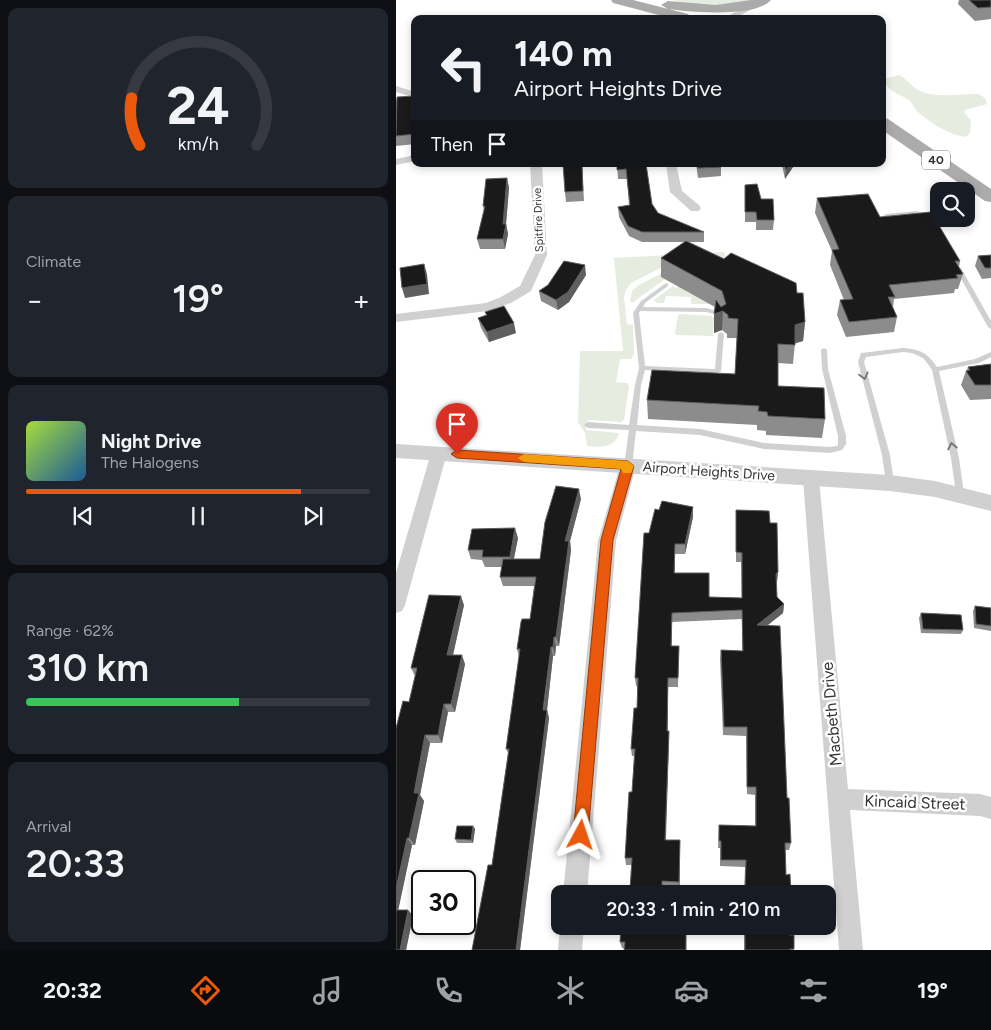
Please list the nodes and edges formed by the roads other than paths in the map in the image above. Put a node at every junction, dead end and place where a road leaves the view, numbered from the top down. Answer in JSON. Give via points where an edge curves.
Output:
{"nodes":[{"id":1,"x":618,"y":0,"type":"edge"},
{"id":2,"x":650,"y":0,"type":"edge"},
{"id":3,"x":765,"y":0,"type":"edge"},
{"id":4,"x":670,"y":12,"type":"edge"},
{"id":5,"x":687,"y":15,"type":"edge"},
{"id":6,"x":734,"y":15,"type":"edge"},
{"id":7,"x":749,"y":15,"type":"edge"},
{"id":8,"x":396,"y":89,"type":"edge"},
{"id":9,"x":411,"y":94,"type":"edge"},
{"id":10,"x":886,"y":116,"type":"edge"},
{"id":11,"x":411,"y":159,"type":"edge"},
{"id":12,"x":396,"y":162,"type":"edge"},
{"id":13,"x":536,"y":167,"type":"edge"},
{"id":14,"x":672,"y":167,"type":"edge"},
{"id":15,"x":983,"y":172,"type":"dead end"},
{"id":16,"x":991,"y":197,"type":"edge"},
{"id":17,"x":695,"y":208,"type":"dead end"},
{"id":18,"x":886,"y":216,"type":"edge"},
{"id":19,"x":930,"y":220,"type":"edge"},
{"id":20,"x":954,"y":260,"type":"edge"},
{"id":21,"x":666,"y":285,"type":"dead end"},
{"id":22,"x":638,"y":309,"type":"junction"},
{"id":23,"x":396,"y":318,"type":"edge"},
{"id":24,"x":721,"y":323,"type":"edge"},
{"id":25,"x":991,"y":327,"type":"edge"},
{"id":26,"x":720,"y":334,"type":"dead end"},
{"id":27,"x":824,"y":350,"type":"dead end"},
{"id":28,"x":991,"y":354,"type":"edge"},
{"id":29,"x":642,"y":368,"type":"junction"},
{"id":30,"x":936,"y":370,"type":"junction"},
{"id":31,"x":588,"y":425,"type":"dead end"},
{"id":32,"x":633,"y":428,"type":"junction"},
{"id":33,"x":396,"y":451,"type":"edge"},
{"id":34,"x":439,"y":453,"type":"junction"},
{"id":35,"x":628,"y":466,"type":"junction"},
{"id":36,"x":811,"y":478,"type":"junction"},
{"id":37,"x":890,"y":483,"type":"junction"},
{"id":38,"x":960,"y":494,"type":"junction"},
{"id":39,"x":991,"y":503,"type":"edge"},
{"id":40,"x":396,"y":605,"type":"edge"},
{"id":41,"x":839,"y":799,"type":"junction"},
{"id":42,"x":991,"y":808,"type":"edge"},
{"id":43,"x":576,"y":885,"type":"edge"},
{"id":44,"x":571,"y":935,"type":"edge"},
{"id":45,"x":570,"y":950,"type":"edge"},
{"id":46,"x":851,"y":950,"type":"edge"}],
"edges":[{"from":1,"to":4,"type":"main road"},
{"from":2,"to":4,"type":"main road"},
{"from":3,"to":4,"type":"main road","via":[[724,9]]},
{"from":3,"to":6,"type":"street"},
{"from":3,"to":7,"type":"main road"},
{"from":4,"to":5,"type":"main road"},
{"from":8,"to":9,"type":"street"},
{"from":10,"to":15,"type":"main road","number":"40"},
{"from":10,"to":16,"type":"main road","number":"40"},
{"from":11,"to":12,"type":"street"},
{"from":13,"to":23,"type":"street","name":"Spitfire Drive","via":[[541,255],[526,288],[488,307]]},
{"from":14,"to":17,"type":"street","via":[[676,192]]},
{"from":18,"to":19,"type":"lane","via":[[917,213]]},
{"from":20,"to":25,"type":"lane"},
{"from":21,"to":22,"type":"lane"},
{"from":22,"to":24,"type":"lane","via":[[713,311],[719,313]]},
{"from":22,"to":29,"type":"lane","via":[[636,319]]},
{"from":26,"to":29,"type":"lane","via":[[718,371]]},
{"from":27,"to":32,"type":"lane","via":[[825,369],[842,436],[839,448],[764,446],[700,432]]},
{"from":28,"to":30,"type":"lane","via":[[977,362]]},
{"from":29,"to":32,"type":"lane"},
{"from":30,"to":37,"type":"lane","one_way":true,"via":[[925,356],[913,351],[863,355],[861,362],[886,455]]},
{"from":38,"to":30,"type":"lane","one_way":true},
{"from":31,"to":32,"type":"lane"},
{"from":32,"to":35,"type":"lane"},
{"from":33,"to":34,"type":"street","name":"Airport Heights Drive"},
{"from":34,"to":35,"type":"street","name":"Airport Heights Drive"},
{"from":34,"to":40,"type":"street"},
{"from":35,"to":36,"type":"street","name":"Airport Heights Drive"},
{"from":35,"to":43,"type":"street","via":[[607,540]]},
{"from":36,"to":37,"type":"street","name":"Airport Heights Drive"},
{"from":36,"to":41,"type":"street","name":"Macbeth Drive"},
{"from":37,"to":38,"type":"street","name":"Airport Heights Drive"},
{"from":38,"to":39,"type":"street","name":"Airport Heights Drive"},
{"from":41,"to":42,"type":"street","name":"Kincaid Street"},
{"from":41,"to":46,"type":"street","name":"Macbeth Drive"},
{"from":44,"to":45,"type":"street"}]}
